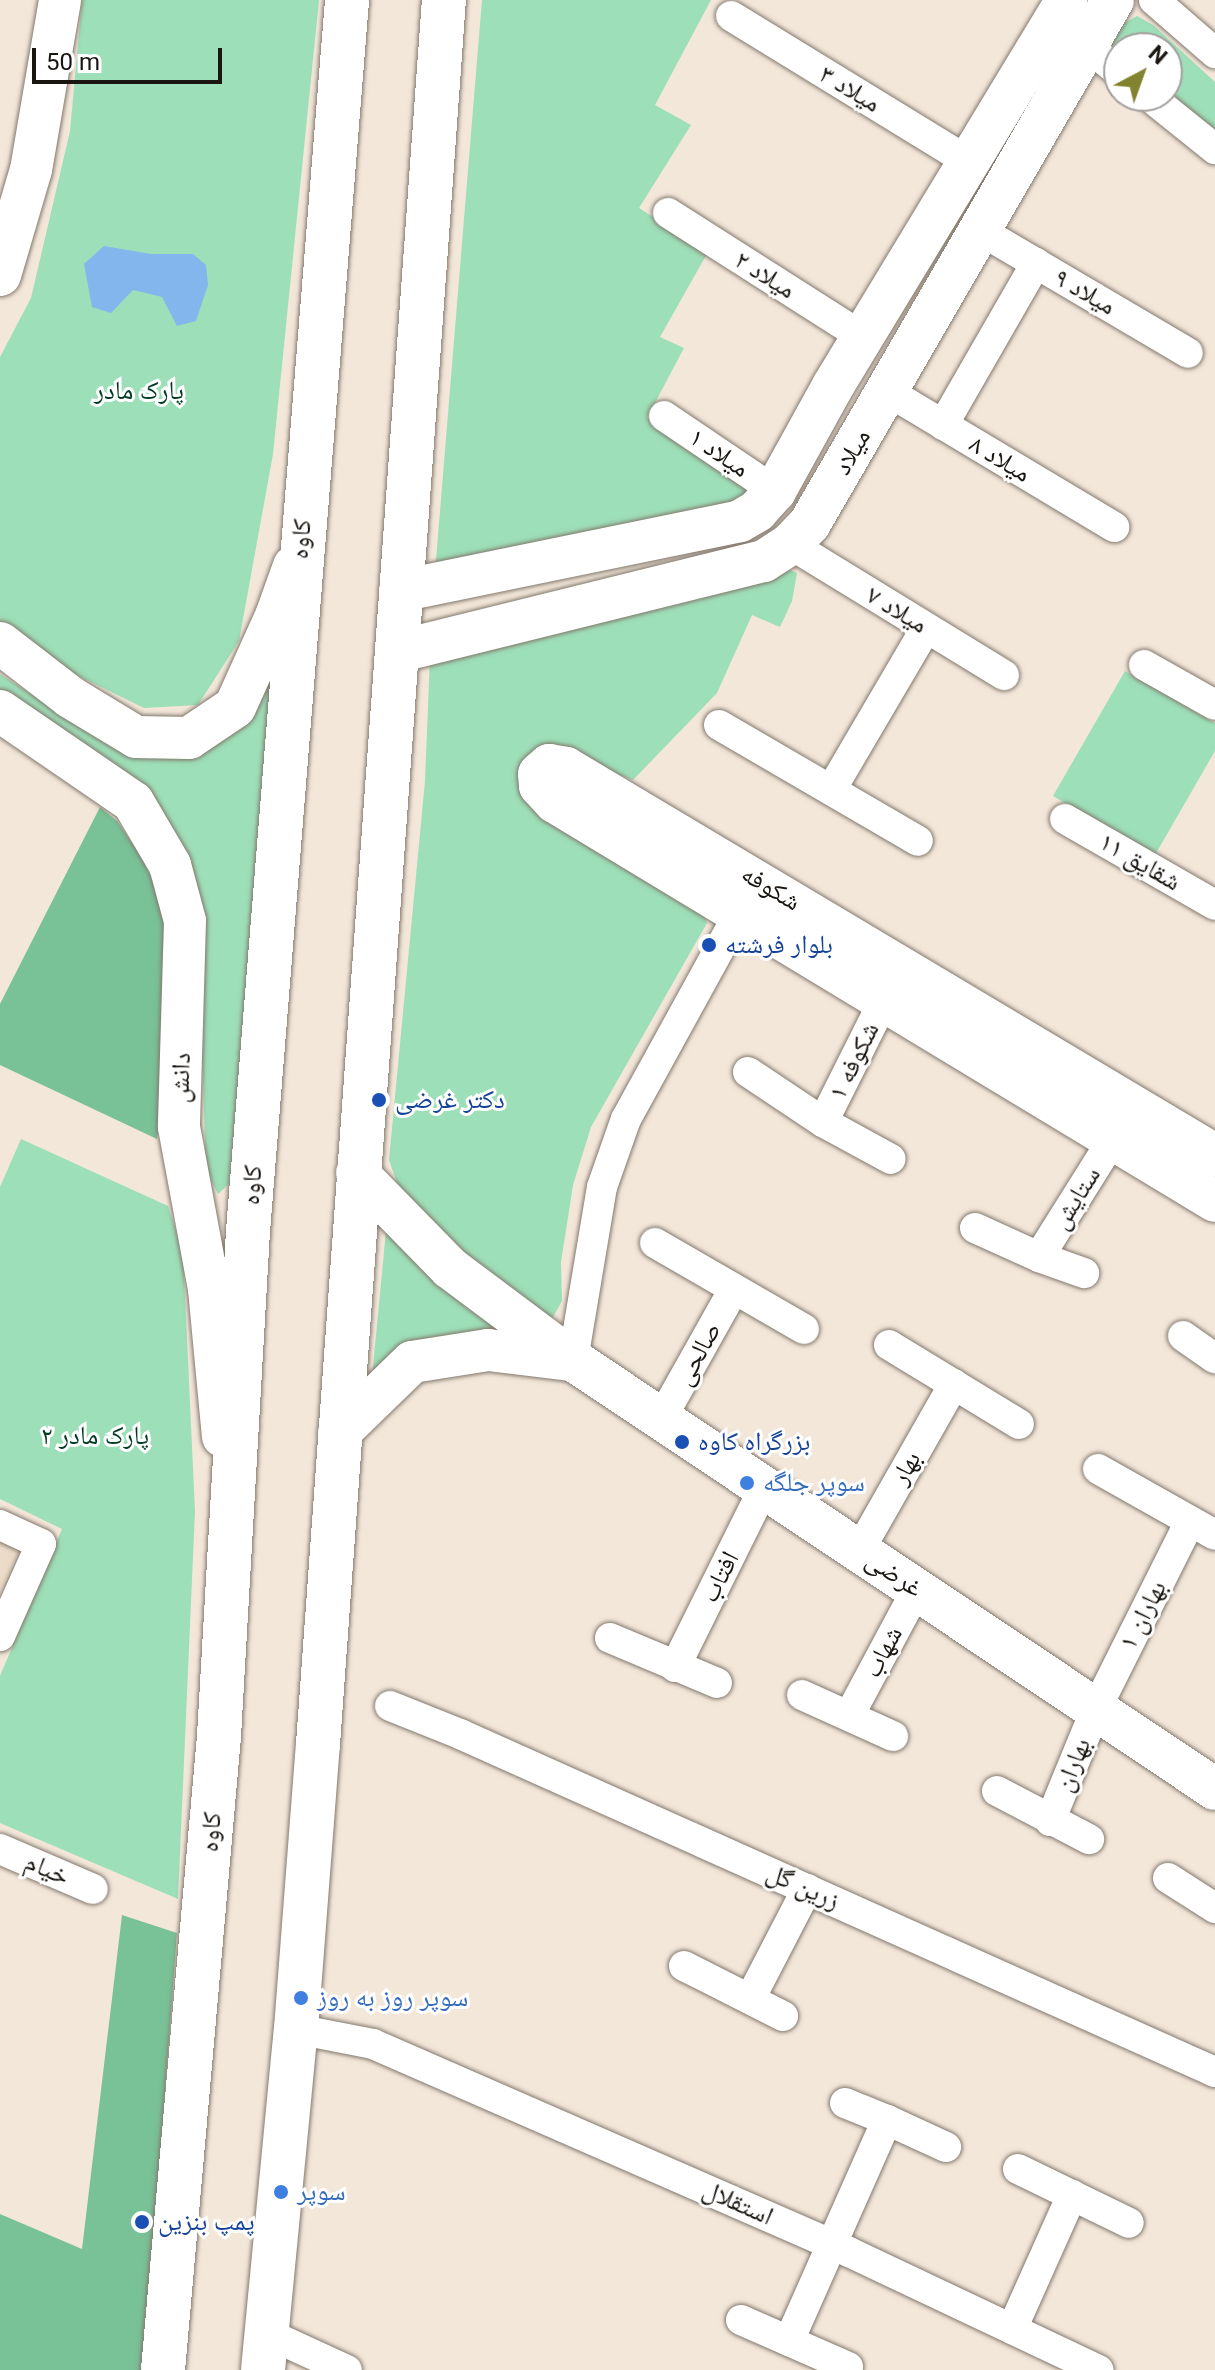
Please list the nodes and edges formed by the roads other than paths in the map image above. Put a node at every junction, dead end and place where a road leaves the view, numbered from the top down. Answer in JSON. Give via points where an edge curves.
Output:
{"nodes":[{"id":1,"x":60,"y":0,"type":"edge"},
{"id":2,"x":347,"y":0,"type":"edge"},
{"id":3,"x":444,"y":0,"type":"edge"},
{"id":4,"x":1113,"y":0,"type":"edge"},
{"id":5,"x":1154,"y":0,"type":"edge"},
{"id":6,"x":1052,"y":6,"type":"edge"},
{"id":7,"x":731,"y":16,"type":"dead end"},
{"id":8,"x":1087,"y":46,"type":"junction"},
{"id":9,"x":1215,"y":53,"type":"edge"},
{"id":10,"x":1103,"y":59,"type":"edge"},
{"id":11,"x":42,"y":102,"type":"junction"},
{"id":12,"x":1169,"y":112,"type":"edge"},
{"id":13,"x":1215,"y":149,"type":"edge"},
{"id":14,"x":976,"y":150,"type":"junction"},
{"id":15,"x":1021,"y":163,"type":"junction"},
{"id":16,"x":0,"y":189,"type":"edge"},
{"id":17,"x":668,"y":213,"type":"dead end"},
{"id":18,"x":981,"y":231,"type":"junction"},
{"id":19,"x":1036,"y":263,"type":"junction"},
{"id":20,"x":0,"y":275,"type":"edge"},
{"id":21,"x":863,"y":337,"type":"junction"},
{"id":22,"x":1188,"y":353,"type":"dead end"},
{"id":23,"x":887,"y":391,"type":"junction"},
{"id":24,"x":664,"y":416,"type":"dead end"},
{"id":25,"x":943,"y":425,"type":"junction"},
{"id":26,"x":775,"y":491,"type":"junction"},
{"id":27,"x":1114,"y":527,"type":"dead end"},
{"id":28,"x":790,"y":544,"type":"junction"},
{"id":29,"x":300,"y":546,"type":"junction"},
{"id":30,"x":460,"y":580,"type":"junction"},
{"id":31,"x":400,"y":591,"type":"junction"},
{"id":32,"x":926,"y":628,"type":"junction"},
{"id":33,"x":465,"y":635,"type":"junction"},
{"id":34,"x":0,"y":643,"type":"edge"},
{"id":35,"x":396,"y":652,"type":"junction"},
{"id":36,"x":1144,"y":665,"type":"dead end"},
{"id":37,"x":1004,"y":675,"type":"dead end"},
{"id":38,"x":1215,"y":705,"type":"edge"},
{"id":39,"x":0,"y":711,"type":"edge"},
{"id":40,"x":719,"y":725,"type":"dead end"},
{"id":41,"x":831,"y":790,"type":"junction"},
{"id":42,"x":1065,"y":819,"type":"dead end"},
{"id":43,"x":918,"y":841,"type":"dead end"},
{"id":44,"x":749,"y":896,"type":"junction"},
{"id":45,"x":1215,"y":905,"type":"edge"},
{"id":46,"x":884,"y":1000,"type":"junction"},
{"id":47,"x":748,"y":1072,"type":"dead end"},
{"id":48,"x":823,"y":1122,"type":"junction"},
{"id":49,"x":1113,"y":1139,"type":"junction"},
{"id":50,"x":1215,"y":1155,"type":"edge"},
{"id":51,"x":891,"y":1159,"type":"dead end"},
{"id":52,"x":357,"y":1173,"type":"junction"},
{"id":53,"x":1215,"y":1201,"type":"edge"},
{"id":54,"x":975,"y":1228,"type":"dead end"},
{"id":55,"x":655,"y":1243,"type":"dead end"},
{"id":56,"x":1039,"y":1257,"type":"junction"},
{"id":57,"x":1084,"y":1273,"type":"dead end"},
{"id":58,"x":734,"y":1289,"type":"junction"},
{"id":59,"x":804,"y":1329,"type":"dead end"},
{"id":60,"x":1183,"y":1336,"type":"dead end"},
{"id":61,"x":889,"y":1345,"type":"dead end"},
{"id":62,"x":1215,"y":1358,"type":"edge"},
{"id":63,"x":573,"y":1360,"type":"junction"},
{"id":64,"x":954,"y":1384,"type":"junction"},
{"id":65,"x":661,"y":1419,"type":"junction"},
{"id":66,"x":1019,"y":1424,"type":"dead end"},
{"id":67,"x":339,"y":1433,"type":"junction"},
{"id":68,"x":1098,"y":1469,"type":"dead end"},
{"id":69,"x":764,"y":1488,"type":"junction"},
{"id":70,"x":231,"y":1524,"type":"junction"},
{"id":71,"x":0,"y":1525,"type":"edge"},
{"id":72,"x":1202,"y":1528,"type":"edge"},
{"id":73,"x":859,"y":1551,"type":"junction"},
{"id":74,"x":917,"y":1589,"type":"junction"},
{"id":75,"x":0,"y":1636,"type":"edge"},
{"id":76,"x":610,"y":1638,"type":"dead end"},
{"id":77,"x":675,"y":1667,"type":"junction"},
{"id":78,"x":717,"y":1683,"type":"dead end"},
{"id":79,"x":802,"y":1695,"type":"dead end"},
{"id":80,"x":390,"y":1706,"type":"dead end"},
{"id":81,"x":1096,"y":1709,"type":"junction"},
{"id":82,"x":850,"y":1714,"type":"junction"},
{"id":83,"x":893,"y":1736,"type":"dead end"},
{"id":84,"x":1215,"y":1789,"type":"edge"},
{"id":85,"x":997,"y":1791,"type":"dead end"},
{"id":86,"x":1050,"y":1821,"type":"junction"},
{"id":87,"x":1089,"y":1839,"type":"dead end"},
{"id":88,"x":0,"y":1849,"type":"edge"},
{"id":89,"x":1168,"y":1878,"type":"dead end"},
{"id":90,"x":93,"y":1889,"type":"dead end"},
{"id":91,"x":807,"y":1889,"type":"junction"},
{"id":92,"x":1215,"y":1908,"type":"edge"},
{"id":93,"x":684,"y":1966,"type":"dead end"},
{"id":94,"x":750,"y":1999,"type":"junction"},
{"id":95,"x":783,"y":2016,"type":"dead end"},
{"id":96,"x":296,"y":2029,"type":"junction"},
{"id":97,"x":1215,"y":2072,"type":"edge"},
{"id":98,"x":845,"y":2103,"type":"dead end"},
{"id":99,"x":887,"y":2120,"type":"junction"},
{"id":100,"x":946,"y":2147,"type":"dead end"},
{"id":101,"x":1018,"y":2169,"type":"dead end"},
{"id":102,"x":1072,"y":2195,"type":"junction"},
{"id":103,"x":1129,"y":2223,"type":"dead end"},
{"id":104,"x":831,"y":2244,"type":"junction"},
{"id":105,"x":741,"y":2320,"type":"dead end"},
{"id":106,"x":1012,"y":2329,"type":"junction"},
{"id":107,"x":789,"y":2341,"type":"junction"},
{"id":108,"x":264,"y":2352,"type":"edge"},
{"id":109,"x":848,"y":2367,"type":"dead end"},
{"id":110,"x":163,"y":2370,"type":"edge"},
{"id":111,"x":347,"y":2370,"type":"edge"},
{"id":112,"x":1099,"y":2370,"type":"edge"}],
"edges":[{"from":1,"to":11,"type":"street"},
{"from":2,"to":29,"type":"main road","name":"کاوه"},
{"from":3,"to":31,"type":"main road"},
{"from":4,"to":8,"type":"street","name":"میلاد"},
{"from":5,"to":9,"type":"street"},
{"from":6,"to":14,"type":"street","name":"میلاد"},
{"from":7,"to":14,"type":"street","name":"میلاد ۳"},
{"from":8,"to":10,"type":"street"},
{"from":8,"to":15,"type":"street","name":"میلاد"},
{"from":11,"to":16,"type":"street"},
{"from":11,"to":20,"type":"street","via":[[31,170]]},
{"from":12,"to":13,"type":"street"},
{"from":14,"to":15,"type":"street"},
{"from":14,"to":21,"type":"street","name":"میلاد"},
{"from":15,"to":18,"type":"street","name":"میلاد"},
{"from":17,"to":21,"type":"street","name":"میلاد ۲"},
{"from":18,"to":19,"type":"street","name":"میلاد ۹"},
{"from":18,"to":23,"type":"street","name":"میلاد"},
{"from":19,"to":22,"type":"street","name":"میلاد ۹"},
{"from":19,"to":25,"type":"street"},
{"from":21,"to":26,"type":"street","name":"میلاد"},
{"from":23,"to":25,"type":"street","name":"میلاد ۸"},
{"from":23,"to":28,"type":"street","name":"میلاد","via":[[810,523]]},
{"from":24,"to":26,"type":"street","name":"میلاد ۱"},
{"from":25,"to":27,"type":"street","name":"میلاد ۸"},
{"from":26,"to":30,"type":"street","name":"میلاد","via":[[740,521]]},
{"from":28,"to":32,"type":"street","name":"میلاد ۷"},
{"from":28,"to":33,"type":"street","name":"میلاد","via":[[764,561]]},
{"from":29,"to":34,"type":"street","via":[[235,707],[189,738],[136,737],[70,697]]},
{"from":29,"to":70,"type":"main road","name":"کاوه"},
{"from":30,"to":31,"type":"street","name":"میلاد"},
{"from":30,"to":33,"type":"street","via":[[448,609]]},
{"from":31,"to":35,"type":"main road"},
{"from":32,"to":37,"type":"street","name":"میلاد ۷"},
{"from":32,"to":41,"type":"street"},
{"from":33,"to":35,"type":"street","name":"میلاد"},
{"from":35,"to":52,"type":"main road"},
{"from":36,"to":38,"type":"street"},
{"from":39,"to":70,"type":"street","name":"دانش","via":[[133,802],[170,865],[185,921],[179,1127],[209,1289]]},
{"from":40,"to":41,"type":"street"},
{"from":41,"to":43,"type":"street"},
{"from":42,"to":45,"type":"street","name":"شقایق ۱۱"},
{"from":44,"to":46,"type":"street","name":"شکوفه"},
{"from":44,"to":50,"type":"street","name":"شکوفه"},
{"from":44,"to":63,"type":"street","name":"شکوفه","via":[[626,1119],[602,1187]]},
{"from":46,"to":48,"type":"street","name":"شکوفه ۱"},
{"from":46,"to":49,"type":"street","name":"شکوفه"},
{"from":47,"to":48,"type":"street"},
{"from":48,"to":51,"type":"street"},
{"from":49,"to":53,"type":"street","name":"شکوفه"},
{"from":49,"to":56,"type":"street","name":"ستایش"},
{"from":52,"to":63,"type":"street","name":"غرضی","via":[[450,1268]]},
{"from":52,"to":67,"type":"main road"},
{"from":54,"to":56,"type":"street"},
{"from":55,"to":58,"type":"street"},
{"from":56,"to":57,"type":"street"},
{"from":58,"to":59,"type":"street"},
{"from":58,"to":65,"type":"street","name":"صالحی"},
{"from":60,"to":62,"type":"street"},
{"from":61,"to":64,"type":"street"},
{"from":63,"to":65,"type":"street","name":"غرضی"},
{"from":63,"to":67,"type":"street","via":[[488,1350],[412,1362]]},
{"from":64,"to":66,"type":"street"},
{"from":64,"to":73,"type":"street","name":"بهار"},
{"from":65,"to":69,"type":"street","name":"غرضی"},
{"from":67,"to":96,"type":"main road"},
{"from":68,"to":72,"type":"street"},
{"from":69,"to":73,"type":"street","name":"غرضی"},
{"from":69,"to":77,"type":"street","name":"افتاب"},
{"from":70,"to":110,"type":"main road","name":"کاوه","via":[[219,1736]]},
{"from":71,"to":75,"type":"street","via":[[41,1544]]},
{"from":72,"to":81,"type":"street","name":"بهاران ۱"},
{"from":73,"to":74,"type":"street","name":"غرضی"},
{"from":74,"to":81,"type":"street","name":"غرضی"},
{"from":74,"to":82,"type":"street","name":"شهاب"},
{"from":76,"to":77,"type":"street"},
{"from":77,"to":78,"type":"street"},
{"from":79,"to":82,"type":"street"},
{"from":80,"to":91,"type":"street","name":"زرین گل"},
{"from":81,"to":84,"type":"street","name":"غرضی"},
{"from":81,"to":86,"type":"street","name":"بهاران"},
{"from":82,"to":83,"type":"street"},
{"from":85,"to":86,"type":"street"},
{"from":86,"to":87,"type":"street"},
{"from":88,"to":90,"type":"street","name":"خیام"},
{"from":89,"to":92,"type":"street"},
{"from":91,"to":94,"type":"street"},
{"from":91,"to":97,"type":"street","name":"زرین گل"},
{"from":93,"to":94,"type":"street"},
{"from":94,"to":95,"type":"street"},
{"from":96,"to":104,"type":"street","name":"استقلال","via":[[373,2044]]},
{"from":96,"to":108,"type":"main road"},
{"from":98,"to":99,"type":"street"},
{"from":99,"to":100,"type":"street"},
{"from":99,"to":104,"type":"street"},
{"from":101,"to":102,"type":"street"},
{"from":102,"to":103,"type":"street"},
{"from":102,"to":106,"type":"street"},
{"from":104,"to":106,"type":"street","name":"استقلال"},
{"from":104,"to":107,"type":"street"},
{"from":105,"to":107,"type":"street"},
{"from":106,"to":112,"type":"street","name":"استقلال"},
{"from":107,"to":109,"type":"street"},
{"from":108,"to":111,"type":"street"}]}
